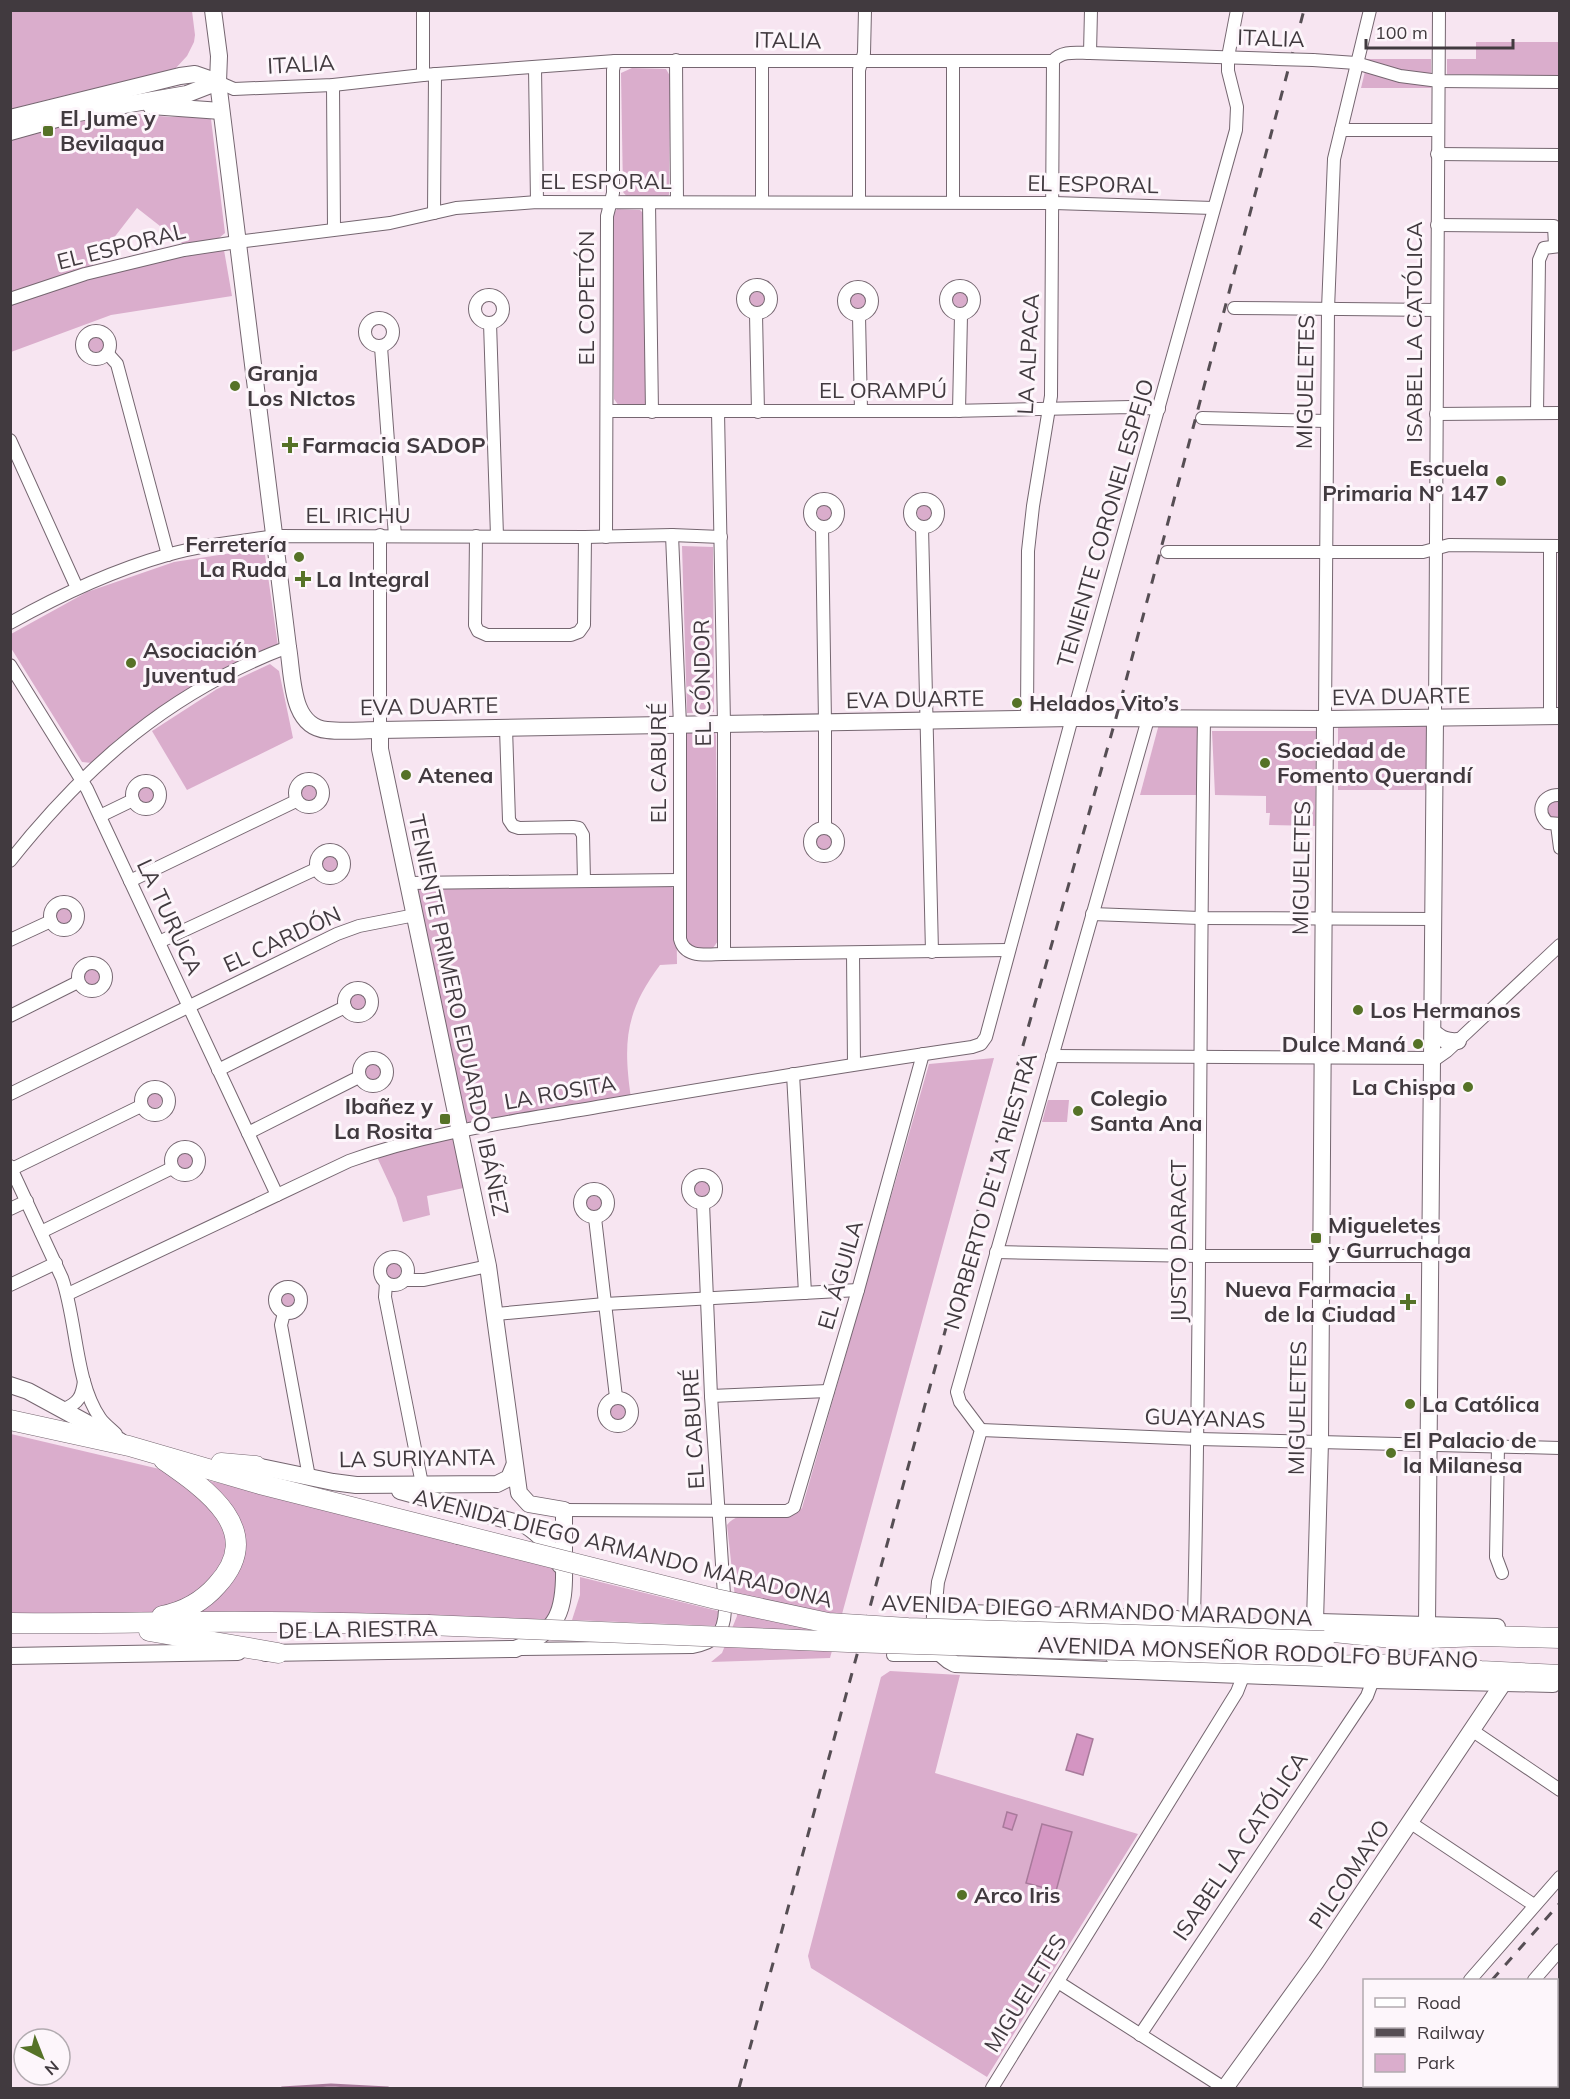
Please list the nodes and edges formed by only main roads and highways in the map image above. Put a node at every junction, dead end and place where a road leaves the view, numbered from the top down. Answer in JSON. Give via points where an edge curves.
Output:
{"nodes":[{"id":1,"x":10,"y":1420,"type":"edge"},
{"id":2,"x":153,"y":1453,"type":"junction"},
{"id":3,"x":185,"y":1461,"type":"junction"},
{"id":4,"x":256,"y":1466,"type":"road end"},
{"id":5,"x":1142,"y":1618,"type":"road end"},
{"id":6,"x":1164,"y":1618,"type":"road end"},
{"id":7,"x":133,"y":1622,"type":"junction"},
{"id":8,"x":10,"y":1623,"type":"edge"},
{"id":9,"x":108,"y":1624,"type":"junction"},
{"id":10,"x":1560,"y":1638,"type":"edge"},
{"id":11,"x":1402,"y":1640,"type":"junction"},
{"id":12,"x":1324,"y":1649,"type":"junction"},
{"id":13,"x":1560,"y":1649,"type":"edge"},
{"id":14,"x":278,"y":1653,"type":"road end"},
{"id":15,"x":1481,"y":1655,"type":"junction"},
{"id":16,"x":1560,"y":1663,"type":"edge"},
{"id":17,"x":1402,"y":1664,"type":"junction"},
{"id":18,"x":1560,"y":1675,"type":"edge"}],
"edges":[{"from":1,"to":2,"type":"main road","name":"AVENIDA DIEGO ARMANDO MARADONA"},
{"from":2,"to":3,"type":"main road","name":"AVENIDA DIEGO ARMANDO MARADONA"},
{"from":2,"to":7,"type":"main road","via":[[220,1505],[235,1533],[236,1552],[230,1569],[209,1594],[189,1607]]},
{"from":3,"to":4,"type":"main road"},
{"from":3,"to":12,"type":"main road","name":"AVENIDA DIEGO ARMANDO MARADONA","bridge":true,"via":[[260,1484],[761,1610],[828,1623]]},
{"from":5,"to":17,"type":"main road","via":[[1119,1626],[1112,1633],[1110,1646],[1116,1656],[1132,1660],[1323,1666]]},
{"from":6,"to":11,"type":"main road","via":[[1178,1626],[1324,1631]]},
{"from":7,"to":9,"type":"main road","name":"AVENIDA DIEGO ARMANDO MARADONA"},
{"from":7,"to":12,"type":"main road","name":"AVENIDA DIEGO ARMANDO MARADONA","bridge":true,"via":[[428,1626],[848,1642]]},
{"from":8,"to":9,"type":"main road","name":"AVENIDA DIEGO ARMANDO MARADONA"},
{"from":9,"to":14,"type":"main road"},
{"from":10,"to":11,"type":"main road"},
{"from":11,"to":12,"type":"main road","name":"AVENIDA DIEGO ARMANDO MARADONA"},
{"from":11,"to":15,"type":"main road","name":"AVENIDA DIEGO ARMANDO MARADONA"},
{"from":12,"to":17,"type":"main road","name":"AVENIDA DIEGO ARMANDO MARADONA"},
{"from":13,"to":15,"type":"main road","name":"AVENIDA DIEGO ARMANDO MARADONA"},
{"from":15,"to":16,"type":"main road","name":"AVENIDA DIEGO ARMANDO MARADONA"},
{"from":15,"to":17,"type":"main road","name":"AVENIDA DIEGO ARMANDO MARADONA"},
{"from":17,"to":18,"type":"main road"}]}
